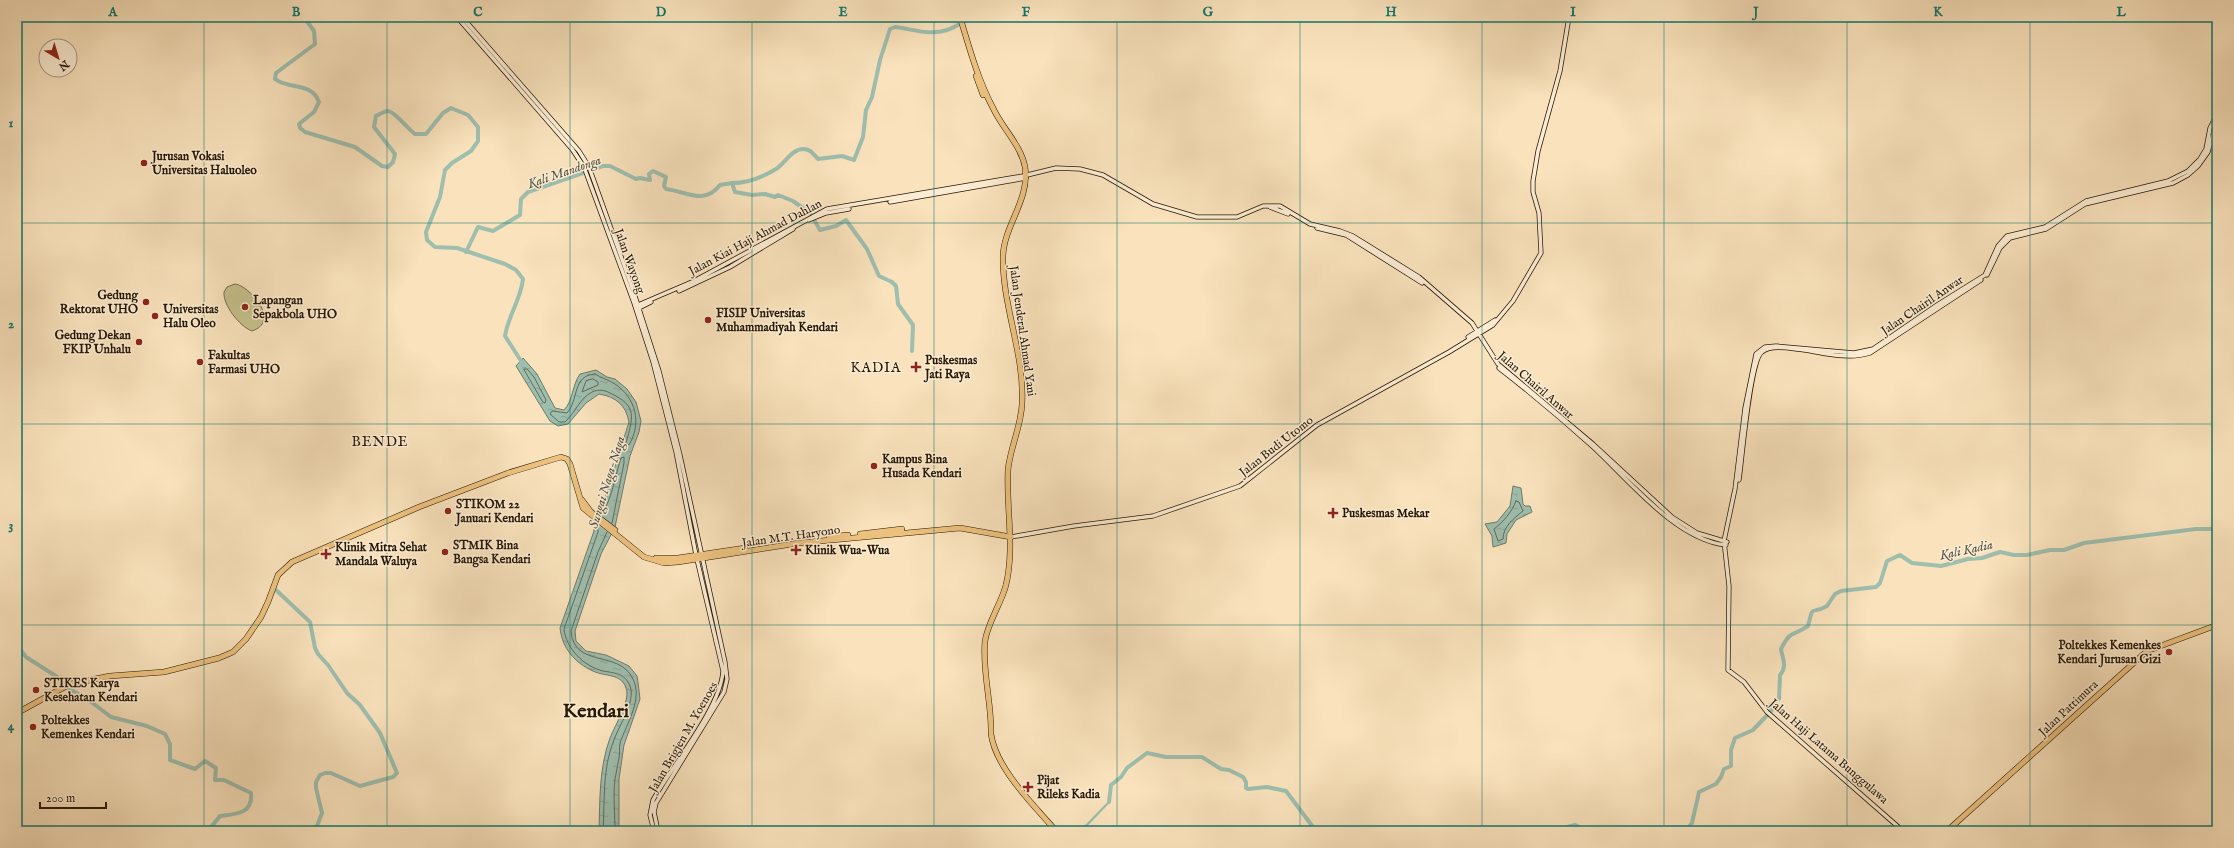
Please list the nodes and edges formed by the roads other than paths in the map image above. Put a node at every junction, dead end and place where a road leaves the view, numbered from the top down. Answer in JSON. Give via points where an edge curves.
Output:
{"nodes":[{"id":1,"x":457,"y":17,"type":"edge"},
{"id":2,"x":462,"y":17,"type":"edge"},
{"id":3,"x":1569,"y":17,"type":"edge"},
{"id":4,"x":960,"y":20,"type":"edge"},
{"id":5,"x":506,"y":69,"type":"junction"},
{"id":6,"x":2216,"y":117,"type":"edge"},
{"id":7,"x":1025,"y":177,"type":"junction"},
{"id":8,"x":621,"y":261,"type":"junction"},
{"id":9,"x":640,"y":306,"type":"junction"},
{"id":10,"x":1478,"y":333,"type":"junction"},
{"id":11,"x":1010,"y":535,"type":"junction"},
{"id":12,"x":1725,"y":544,"type":"junction"},
{"id":13,"x":699,"y":557,"type":"junction"},
{"id":14,"x":2217,"y":625,"type":"edge"},
{"id":15,"x":19,"y":711,"type":"edge"},
{"id":16,"x":682,"y":758,"type":"junction"},
{"id":17,"x":654,"y":831,"type":"edge"},
{"id":18,"x":658,"y":831,"type":"edge"},
{"id":19,"x":1056,"y":831,"type":"edge"},
{"id":20,"x":1903,"y":831,"type":"edge"},
{"id":21,"x":1948,"y":831,"type":"edge"}],
"edges":[{"from":1,"to":5,"type":"main road","name":"Jalan Wayong"},
{"from":2,"to":5,"type":"main road","name":"Jalan Wayong"},
{"from":3,"to":10,"type":"main road","name":"Jalan Budi Utomo","via":[[1562,59],[1538,151],[1533,181],[1533,192],[1540,213],[1541,253],[1513,301],[1496,320]]},
{"from":4,"to":7,"type":"highway","name":"Jalan Jenderal Ahmad Yani","via":[[980,88],[995,118],[1016,150]]},
{"from":5,"to":8,"type":"main road","name":"Jalan Wayong","via":[[572,149],[585,170]]},
{"from":5,"to":8,"type":"main road","name":"Jalan Wayong","via":[[579,151],[589,167]]},
{"from":6,"to":12,"type":"main road","name":"Jalan Chairil Anwar","via":[[2206,149],[2191,169],[2168,181],[2085,204],[2046,230],[2007,239],[2000,248],[1990,273],[1870,354],[1852,356],[1802,348],[1768,349],[1762,352],[1757,358],[1740,476]]},
{"from":7,"to":9,"type":"main road","name":"Jalan Kiai Haji Ahmad Dahlan","via":[[812,217],[730,267]]},
{"from":7,"to":10,"type":"main road","name":"Jalan Chairil Anwar","via":[[1052,170],[1075,168],[1103,175],[1153,204],[1197,217],[1237,217],[1263,206],[1280,206],[1310,224],[1353,236],[1400,264],[1466,316]]},
{"from":7,"to":11,"type":"highway","name":"Jalan Jenderal Ahmad Yani","via":[[1022,199],[1004,244],[1005,294],[1020,371],[1022,403],[1006,475]]},
{"from":8,"to":9,"type":"main road","name":"Jalan Wayong"},
{"from":8,"to":13,"type":"main road","name":"Jalan Wayong","via":[[664,404]]},
{"from":9,"to":13,"type":"main road","name":"Jalan Wayong","via":[[674,429]]},
{"from":10,"to":11,"type":"main road","name":"Jalan Budi Utomo","via":[[1317,425],[1252,479],[1236,488],[1153,516]]},
{"from":10,"to":12,"type":"main road","name":"Jalan Chairil Anwar","via":[[1498,364],[1552,407],[1678,525],[1704,539]]},
{"from":11,"to":13,"type":"highway","name":"Jalan M.T. Haryono","via":[[960,528],[799,543]]},
{"from":11,"to":19,"type":"highway","name":"Jalan Jenderal Ahmad Yani","via":[[1004,590],[986,641],[992,742],[1014,782]]},
{"from":12,"to":20,"type":"main road","name":"Jalan Haji Latama Bunggulawa","via":[[1729,586],[1728,670],[1744,682],[1769,713]]},
{"from":13,"to":15,"type":"highway","name":"Jalan M.T. Haryono","via":[[673,563],[644,557],[593,516],[584,504],[572,461],[564,454],[507,470],[292,562],[280,572],[268,602],[235,651],[219,658],[164,672],[110,676],[65,684]]},
{"from":13,"to":16,"type":"main road","name":"Jalan Brigjen M. Yoenoes","via":[[720,646],[723,671],[721,686],[713,704]]},
{"from":14,"to":21,"type":"highway","name":"Jalan Pattimura","via":[[2147,651]]},
{"from":16,"to":17,"type":"main road","name":"Jalan Brigjen M. Yoenoes","via":[[652,804],[650,816]]},
{"from":16,"to":18,"type":"main road","name":"Jalan Brigjen M. Yoenoes","via":[[656,803],[654,812]]}]}
